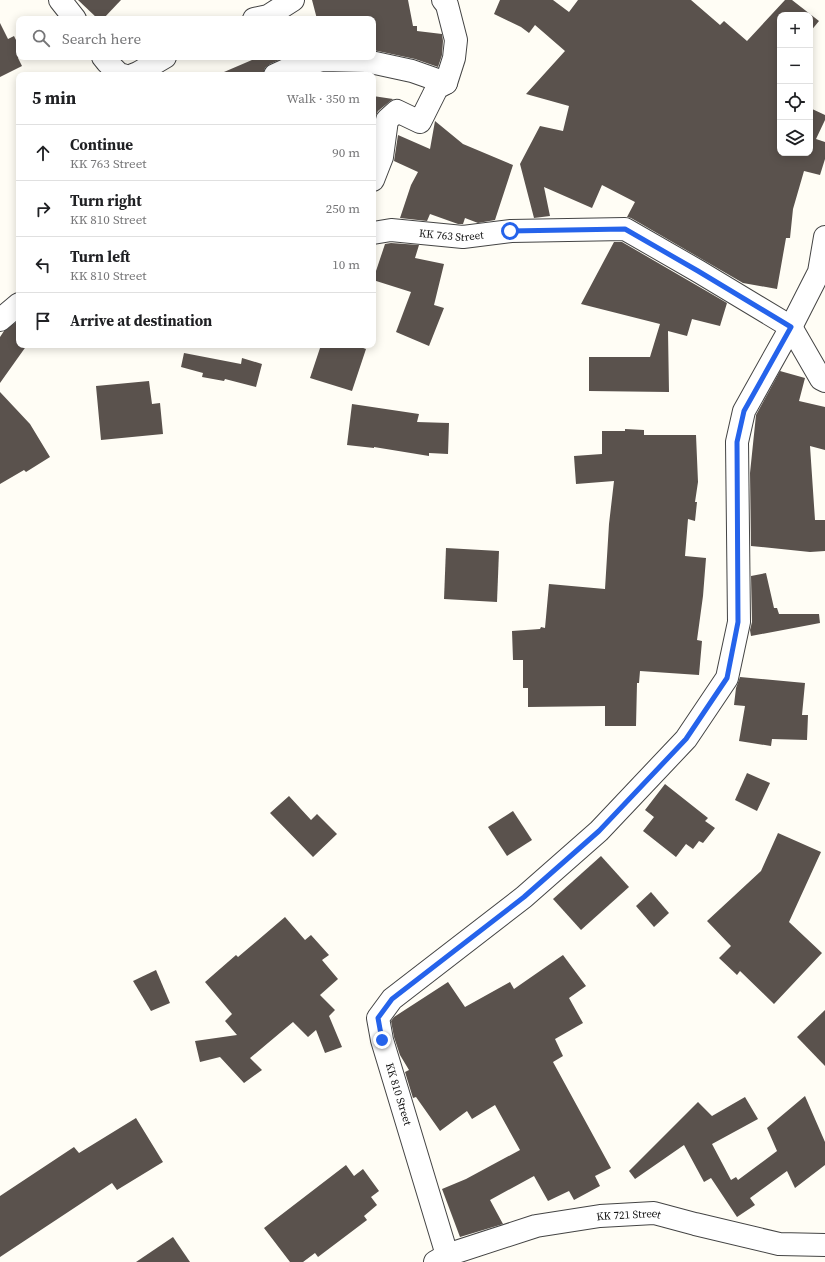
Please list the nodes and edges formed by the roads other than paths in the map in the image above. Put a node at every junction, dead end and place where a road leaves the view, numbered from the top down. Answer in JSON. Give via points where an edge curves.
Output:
{"nodes":[{"id":1,"x":60,"y":0,"type":"edge"},
{"id":2,"x":293,"y":0,"type":"edge"},
{"id":3,"x":443,"y":0,"type":"edge"},
{"id":4,"x":73,"y":16,"type":"edge"},
{"id":5,"x":268,"y":16,"type":"edge"},
{"id":6,"x":106,"y":60,"type":"edge"},
{"id":7,"x":160,"y":60,"type":"edge"},
{"id":8,"x":323,"y":60,"type":"edge"},
{"id":9,"x":323,"y":60,"type":"edge"},
{"id":10,"x":118,"y":72,"type":"edge"},
{"id":11,"x":140,"y":72,"type":"edge"},
{"id":12,"x":281,"y":72,"type":"edge"},
{"id":13,"x":446,"y":83,"type":"junction"},
{"id":14,"x":376,"y":172,"type":"edge"},
{"id":15,"x":376,"y":232,"type":"edge"},
{"id":16,"x":825,"y":237,"type":"edge"},
{"id":17,"x":16,"y":307,"type":"edge"},
{"id":18,"x":0,"y":320,"type":"edge"},
{"id":19,"x":791,"y":327,"type":"junction"},
{"id":20,"x":825,"y":381,"type":"edge"},
{"id":21,"x":825,"y":1245,"type":"edge"},
{"id":22,"x":441,"y":1259,"type":"edge"}],
"edges":[{"from":1,"to":4,"type":"street"},
{"from":2,"to":5,"type":"street"},
{"from":3,"to":13,"type":"street","via":[[447,5],[456,40],[454,58]]},
{"from":6,"to":10,"type":"street"},
{"from":7,"to":11,"type":"street"},
{"from":8,"to":13,"type":"street","via":[[366,62],[412,71]]},
{"from":9,"to":12,"type":"street"},
{"from":13,"to":14,"type":"street","via":[[437,88],[420,122],[397,111],[387,120],[382,157]]},
{"from":15,"to":19,"type":"street","name":"KK 763 Street","via":[[391,230],[463,237],[510,231],[625,229]]},
{"from":16,"to":19,"type":"street","name":"KK 810 Street","via":[[819,272]]},
{"from":17,"to":18,"type":"street"},
{"from":19,"to":20,"type":"street","via":[[821,379]]},
{"from":19,"to":22,"type":"street","name":"KK 810 Street","via":[[744,411],[737,442],[738,622],[727,678],[686,739],[599,831],[524,897],[392,999],[378,1018]]},
{"from":21,"to":22,"type":"street","name":"KK 721 Street","via":[[779,1244],[654,1213],[600,1216],[536,1226]]}]}
